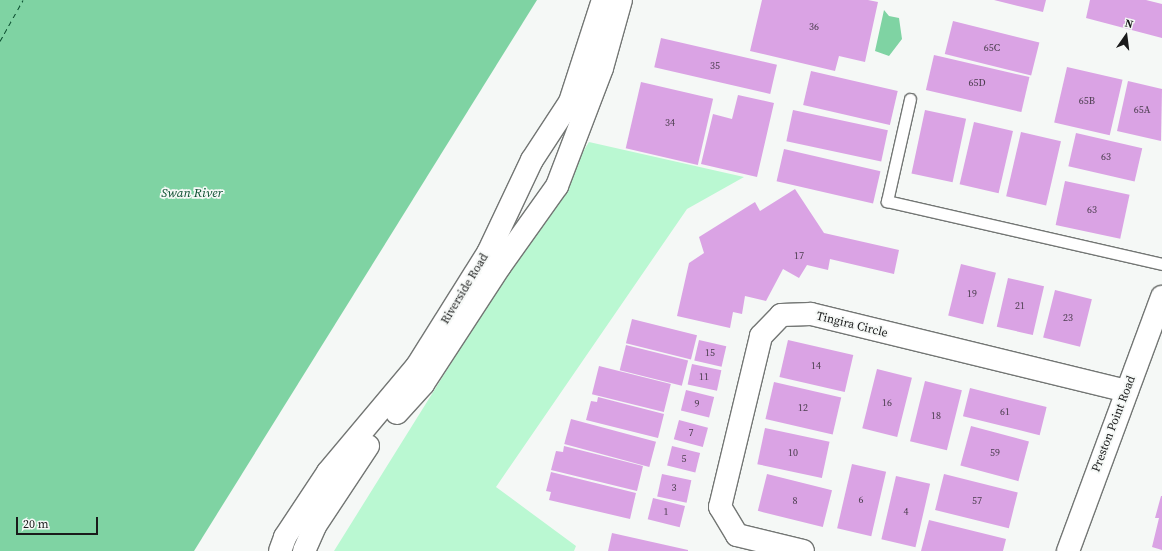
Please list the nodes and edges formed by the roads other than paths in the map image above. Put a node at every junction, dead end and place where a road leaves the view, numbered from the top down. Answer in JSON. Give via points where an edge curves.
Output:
{"nodes":[{"id":1,"x":603,"y":0,"type":"edge"},
{"id":2,"x":621,"y":0,"type":"edge"},
{"id":3,"x":910,"y":99,"type":"dead end"},
{"id":4,"x":1162,"y":264,"type":"edge"},
{"id":5,"x":1162,"y":298,"type":"edge"},
{"id":6,"x":1127,"y":391,"type":"junction"},
{"id":7,"x":280,"y":551,"type":"edge"},
{"id":8,"x":304,"y":551,"type":"edge"},
{"id":9,"x":804,"y":551,"type":"edge"},
{"id":10,"x":1068,"y":551,"type":"edge"}],
"edges":[{"from":1,"to":7,"type":"street","name":"Riverside Road","via":[[570,102],[532,160],[488,253],[418,366],[328,472],[285,537]]},
{"from":2,"to":8,"type":"street","name":"Riverside Road","via":[[602,68],[557,186],[500,266],[423,384],[360,455],[315,526]]},
{"from":3,"to":4,"type":"lane","via":[[887,201]]},
{"from":5,"to":6,"type":"street","name":"Preston Point Road"},
{"from":6,"to":9,"type":"street","name":"Tingira Circle","via":[[811,314],[781,314],[760,336],[720,507],[737,535]]},
{"from":6,"to":10,"type":"street","name":"Preston Point Road"}]}
